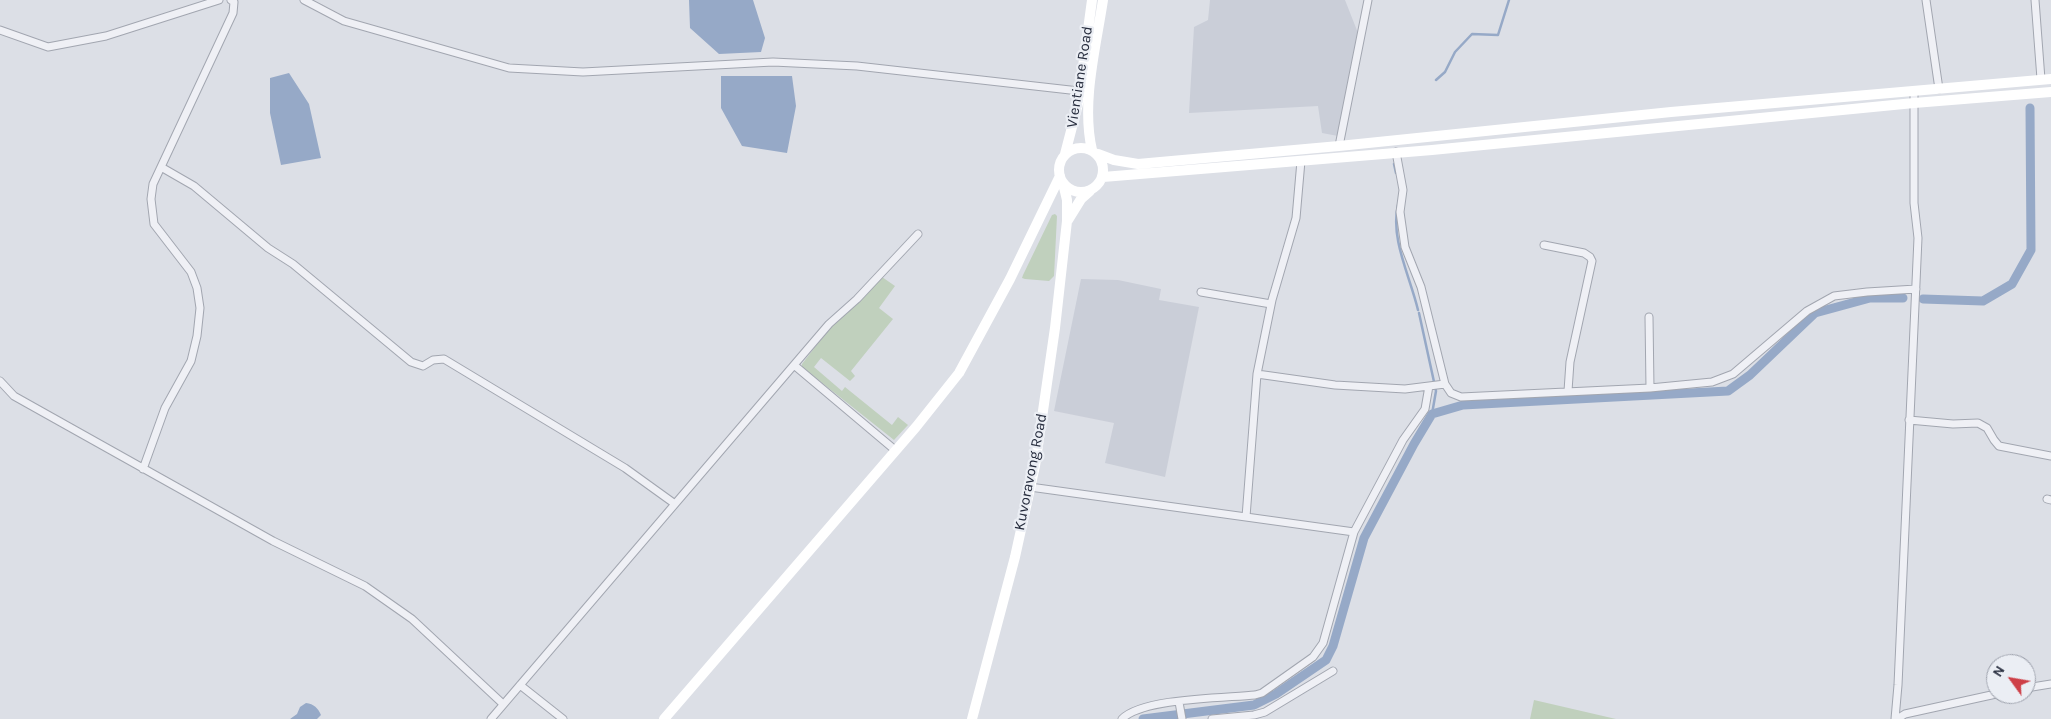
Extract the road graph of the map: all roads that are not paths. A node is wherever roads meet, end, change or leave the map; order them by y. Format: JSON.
{"nodes":[{"id":1,"x":219,"y":0,"type":"edge"},
{"id":2,"x":231,"y":0,"type":"edge"},
{"id":3,"x":304,"y":0,"type":"edge"},
{"id":4,"x":1092,"y":0,"type":"edge"},
{"id":5,"x":1103,"y":0,"type":"edge"},
{"id":6,"x":1368,"y":0,"type":"edge"},
{"id":7,"x":1926,"y":0,"type":"edge"},
{"id":8,"x":2035,"y":0,"type":"edge"},
{"id":9,"x":0,"y":30,"type":"edge"},
{"id":10,"x":2046,"y":79,"type":"edge"},
{"id":11,"x":1939,"y":89,"type":"junction"},
{"id":12,"x":1079,"y":91,"type":"junction"},
{"id":13,"x":1914,"y":91,"type":"junction"},
{"id":14,"x":2051,"y":92,"type":"edge"},
{"id":15,"x":1914,"y":103,"type":"junction"},
{"id":16,"x":1339,"y":146,"type":"junction"},
{"id":17,"x":1095,"y":152,"type":"junction"},
{"id":18,"x":1396,"y":152,"type":"junction"},
{"id":19,"x":1065,"y":154,"type":"junction"},
{"id":20,"x":1301,"y":161,"type":"junction"},
{"id":21,"x":161,"y":167,"type":"junction"},
{"id":22,"x":1102,"y":177,"type":"junction"},
{"id":23,"x":1061,"y":179,"type":"junction"},
{"id":24,"x":1090,"y":190,"type":"junction"},
{"id":25,"x":1067,"y":221,"type":"junction"},
{"id":26,"x":918,"y":234,"type":"dead end"},
{"id":27,"x":1544,"y":245,"type":"dead end"},
{"id":28,"x":1916,"y":288,"type":"junction"},
{"id":29,"x":1201,"y":292,"type":"dead end"},
{"id":30,"x":1271,"y":304,"type":"junction"},
{"id":31,"x":1649,"y":317,"type":"dead end"},
{"id":32,"x":794,"y":365,"type":"junction"},
{"id":33,"x":1257,"y":374,"type":"junction"},
{"id":34,"x":0,"y":381,"type":"edge"},
{"id":35,"x":1445,"y":384,"type":"junction"},
{"id":36,"x":1429,"y":386,"type":"junction"},
{"id":37,"x":1650,"y":388,"type":"junction"},
{"id":38,"x":1568,"y":392,"type":"junction"},
{"id":39,"x":1909,"y":420,"type":"junction"},
{"id":40,"x":895,"y":450,"type":"junction"},
{"id":41,"x":2051,"y":456,"type":"edge"},
{"id":42,"x":143,"y":469,"type":"junction"},
{"id":43,"x":1030,"y":487,"type":"junction"},
{"id":44,"x":675,"y":504,"type":"junction"},
{"id":45,"x":1246,"y":517,"type":"junction"},
{"id":46,"x":1354,"y":532,"type":"junction"},
{"id":47,"x":1333,"y":671,"type":"dead end"},
{"id":48,"x":2051,"y":684,"type":"edge"},
{"id":49,"x":520,"y":685,"type":"junction"},
{"id":50,"x":2036,"y":686,"type":"edge"},
{"id":51,"x":1986,"y":696,"type":"edge"},
{"id":52,"x":1179,"y":702,"type":"junction"},
{"id":53,"x":504,"y":704,"type":"junction"},
{"id":54,"x":1262,"y":716,"type":"edge"},
{"id":55,"x":491,"y":719,"type":"edge"},
{"id":56,"x":563,"y":719,"type":"edge"},
{"id":57,"x":664,"y":719,"type":"edge"},
{"id":58,"x":972,"y":719,"type":"edge"},
{"id":59,"x":1122,"y":719,"type":"edge"},
{"id":60,"x":1182,"y":719,"type":"edge"},
{"id":61,"x":1212,"y":719,"type":"edge"},
{"id":62,"x":1896,"y":719,"type":"edge"}],
"edges":[{"from":1,"to":9,"type":"street"},
{"from":2,"to":21,"type":"street"},
{"from":3,"to":12,"type":"street"},
{"from":4,"to":12,"type":"main road","name":"Vientiane Road"},
{"from":5,"to":17,"type":"main road"},
{"from":6,"to":16,"type":"street"},
{"from":7,"to":11,"type":"street"},
{"from":8,"to":10,"type":"street"},
{"from":10,"to":11,"type":"main road"},
{"from":11,"to":13,"type":"main road"},
{"from":12,"to":19,"type":"main road","name":"Vientiane Road"},
{"from":13,"to":15,"type":"street"},
{"from":13,"to":16,"type":"main road"},
{"from":14,"to":15,"type":"main road"},
{"from":15,"to":18,"type":"main road"},
{"from":15,"to":28,"type":"street"},
{"from":16,"to":17,"type":"main road"},
{"from":17,"to":19,"type":"main road"},
{"from":17,"to":22,"type":"main road"},
{"from":18,"to":20,"type":"main road"},
{"from":18,"to":35,"type":"street"},
{"from":19,"to":23,"type":"main road"},
{"from":20,"to":22,"type":"main road"},
{"from":20,"to":30,"type":"street"},
{"from":21,"to":42,"type":"street"},
{"from":21,"to":44,"type":"street"},
{"from":22,"to":24,"type":"main road"},
{"from":23,"to":24,"type":"main road"},
{"from":23,"to":25,"type":"main road","name":"Kuvoravong Road"},
{"from":23,"to":40,"type":"main road"},
{"from":24,"to":25,"type":"main road"},
{"from":25,"to":43,"type":"main road","name":"Kuvoravong Road"},
{"from":26,"to":32,"type":"street"},
{"from":27,"to":38,"type":"street"},
{"from":28,"to":37,"type":"street"},
{"from":28,"to":39,"type":"street"},
{"from":29,"to":30,"type":"street"},
{"from":30,"to":33,"type":"street"},
{"from":31,"to":37,"type":"street"},
{"from":32,"to":40,"type":"street"},
{"from":32,"to":44,"type":"street"},
{"from":33,"to":36,"type":"street"},
{"from":33,"to":45,"type":"street"},
{"from":34,"to":42,"type":"street"},
{"from":35,"to":36,"type":"street"},
{"from":35,"to":38,"type":"street"},
{"from":36,"to":46,"type":"street"},
{"from":37,"to":38,"type":"street"},
{"from":39,"to":41,"type":"street"},
{"from":39,"to":62,"type":"street"},
{"from":40,"to":57,"type":"main road"},
{"from":42,"to":53,"type":"street"},
{"from":43,"to":45,"type":"street"},
{"from":43,"to":58,"type":"main road","name":"Kuvoravong Road"},
{"from":44,"to":49,"type":"street"},
{"from":45,"to":46,"type":"street"},
{"from":46,"to":52,"type":"street"},
{"from":47,"to":54,"type":"street"},
{"from":48,"to":50,"type":"street"},
{"from":49,"to":53,"type":"street"},
{"from":49,"to":56,"type":"street"},
{"from":51,"to":62,"type":"street"},
{"from":52,"to":59,"type":"street"},
{"from":52,"to":60,"type":"street"},
{"from":53,"to":55,"type":"street"},
{"from":54,"to":61,"type":"street"}]}
